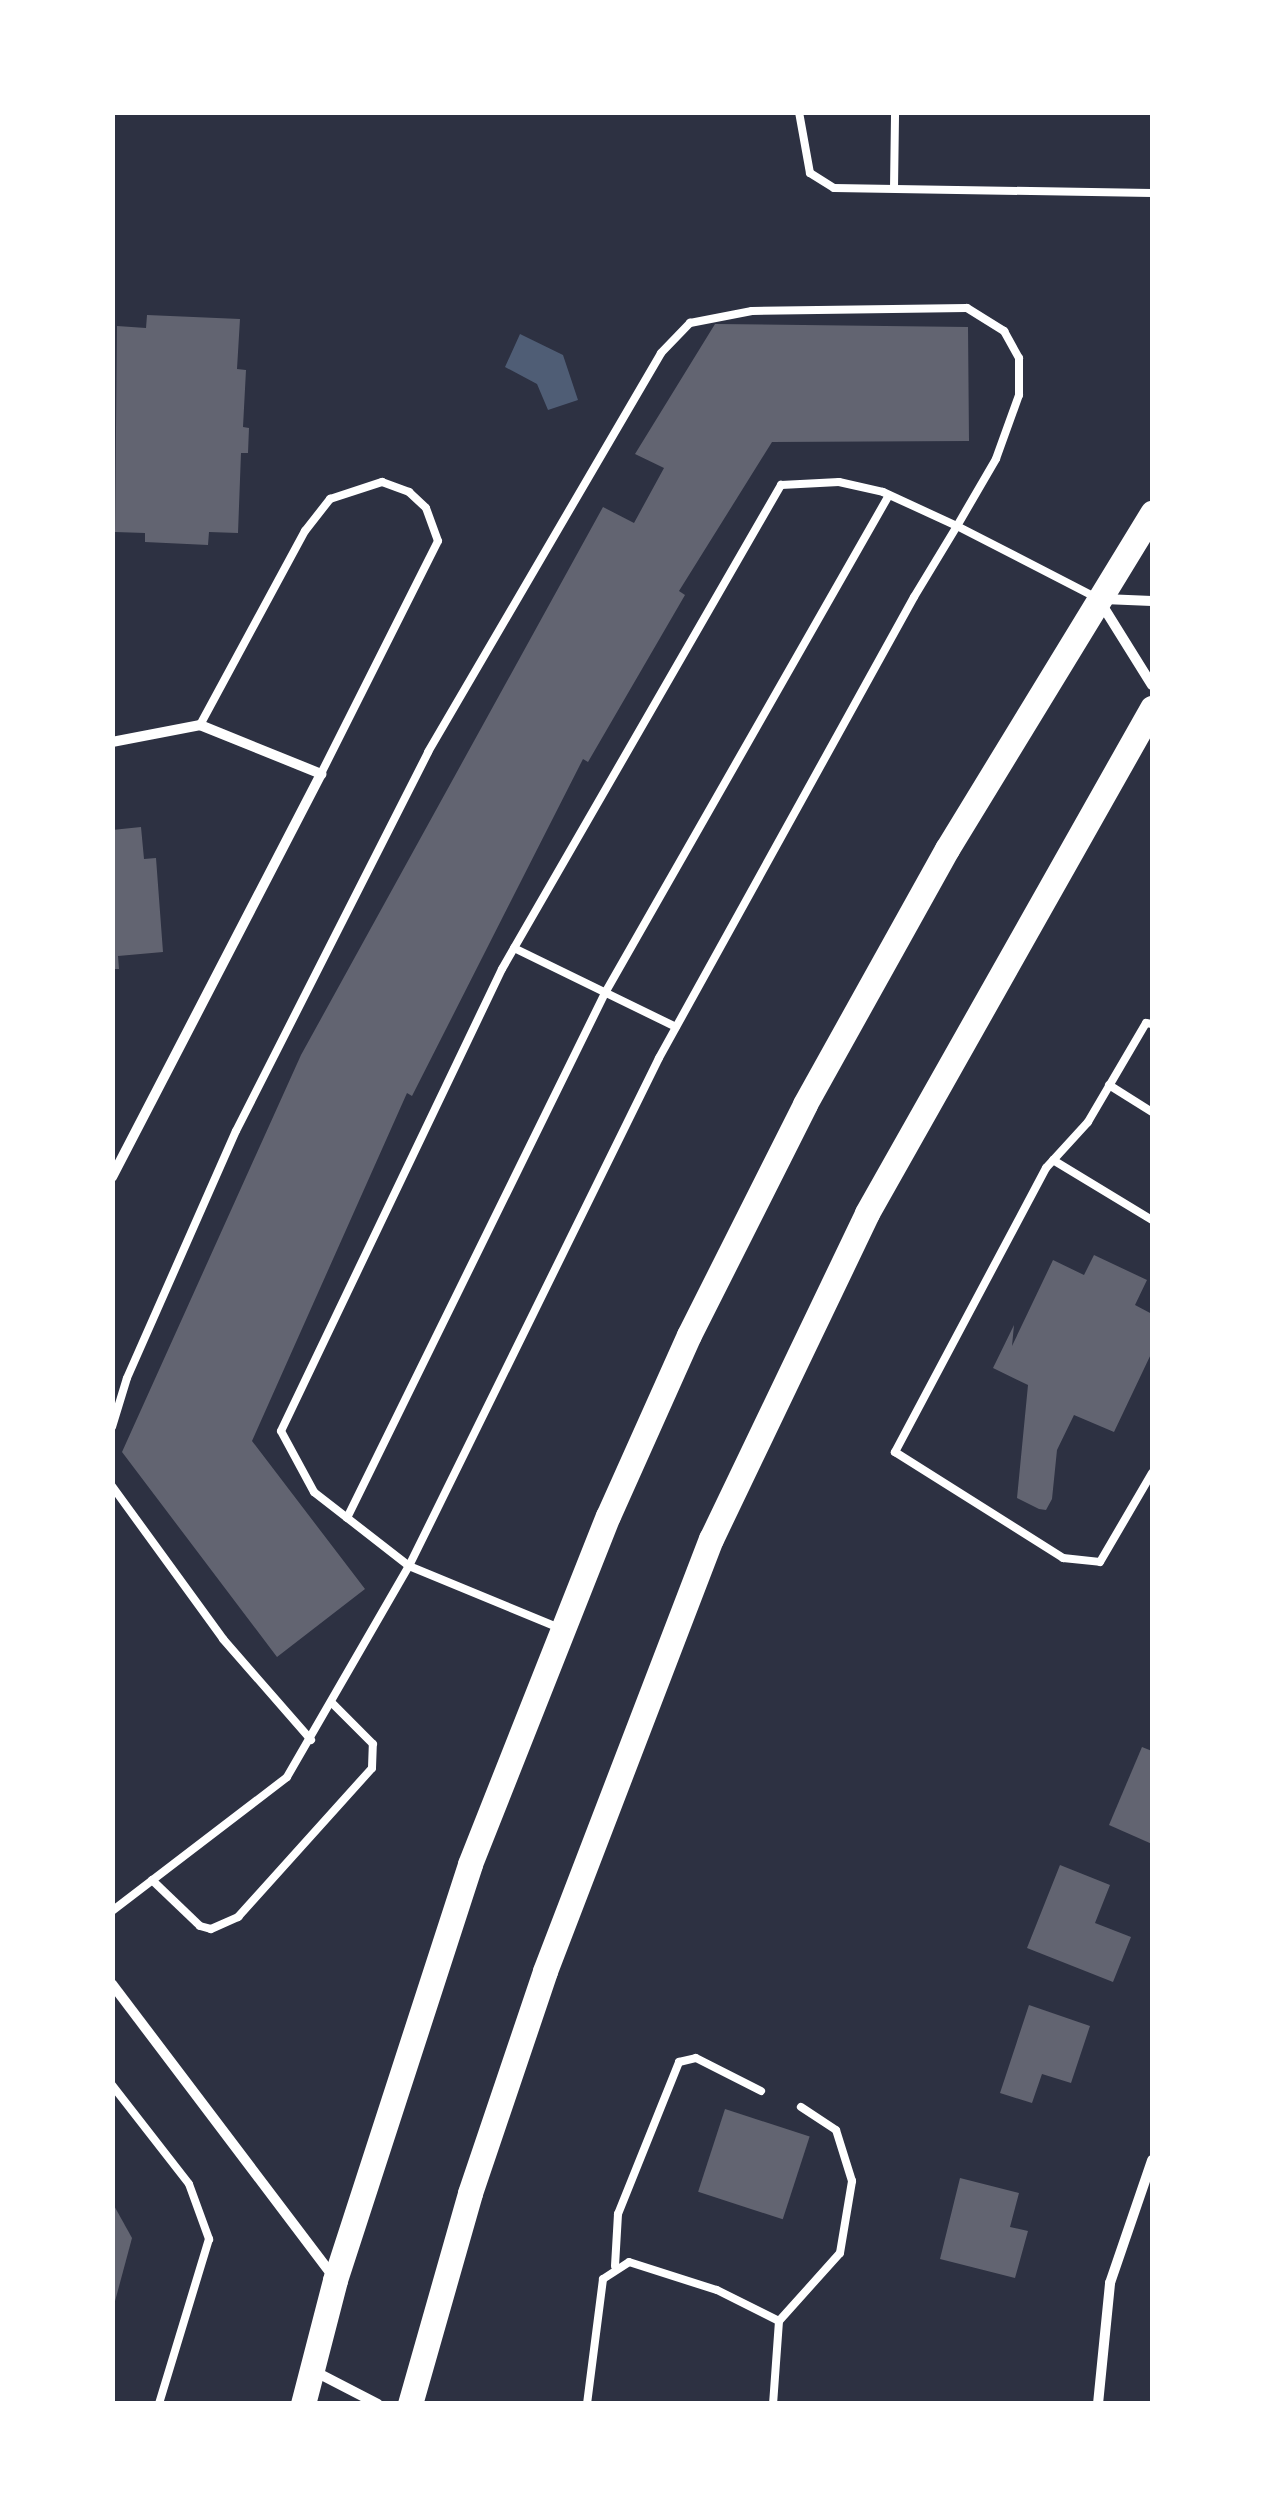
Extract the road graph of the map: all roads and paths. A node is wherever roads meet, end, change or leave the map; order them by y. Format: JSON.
{"nodes":[{"id":1,"x":799,"y":112,"type":"edge"},
{"id":2,"x":895,"y":112,"type":"edge"},
{"id":3,"x":894,"y":188,"type":"junction"},
{"id":4,"x":1152,"y":193,"type":"edge"},
{"id":5,"x":889,"y":495,"type":"junction"},
{"id":6,"x":1152,"y":513,"type":"edge"},
{"id":7,"x":957,"y":526,"type":"junction"},
{"id":8,"x":1099,"y":599,"type":"junction"},
{"id":9,"x":1152,"y":601,"type":"edge"},
{"id":10,"x":1152,"y":685,"type":"edge"},
{"id":11,"x":1152,"y":708,"type":"edge"},
{"id":12,"x":200,"y":724,"type":"junction"},
{"id":13,"x":112,"y":742,"type":"edge"},
{"id":14,"x":321,"y":774,"type":"junction"},
{"id":15,"x":514,"y":948,"type":"junction"},
{"id":16,"x":605,"y":993,"type":"junction"},
{"id":17,"x":1152,"y":1024,"type":"edge"},
{"id":18,"x":676,"y":1027,"type":"junction"},
{"id":19,"x":1110,"y":1085,"type":"junction"},
{"id":20,"x":1152,"y":1112,"type":"edge"},
{"id":21,"x":1054,"y":1160,"type":"junction"},
{"id":22,"x":112,"y":1177,"type":"edge"},
{"id":23,"x":1152,"y":1220,"type":"edge"},
{"id":24,"x":112,"y":1427,"type":"edge"},
{"id":25,"x":1152,"y":1473,"type":"edge"},
{"id":26,"x":112,"y":1486,"type":"edge"},
{"id":27,"x":347,"y":1518,"type":"junction"},
{"id":28,"x":409,"y":1566,"type":"junction"},
{"id":29,"x":561,"y":1629,"type":"junction"},
{"id":30,"x":333,"y":1704,"type":"junction"},
{"id":31,"x":311,"y":1740,"type":"junction"},
{"id":32,"x":152,"y":1880,"type":"junction"},
{"id":33,"x":112,"y":1911,"type":"edge"},
{"id":34,"x":112,"y":1984,"type":"edge"},
{"id":35,"x":112,"y":2085,"type":"edge"},
{"id":36,"x":761,"y":2091,"type":"dead end"},
{"id":37,"x":801,"y":2107,"type":"dead end"},
{"id":38,"x":1152,"y":2160,"type":"edge"},
{"id":39,"x":614,"y":2266,"type":"junction"},
{"id":40,"x":335,"y":2280,"type":"junction"},
{"id":41,"x":779,"y":2321,"type":"junction"},
{"id":42,"x":311,"y":2369,"type":"junction"},
{"id":43,"x":159,"y":2404,"type":"edge"},
{"id":44,"x":303,"y":2404,"type":"edge"},
{"id":45,"x":378,"y":2404,"type":"edge"},
{"id":46,"x":410,"y":2404,"type":"edge"},
{"id":47,"x":587,"y":2404,"type":"edge"},
{"id":48,"x":774,"y":2404,"type":"edge"},
{"id":49,"x":1098,"y":2404,"type":"edge"}],
"edges":[{"from":1,"to":3,"type":"lane"},
{"from":2,"to":3,"type":"lane"},
{"from":3,"to":4,"type":"lane"},
{"from":5,"to":7,"type":"lane"},
{"from":5,"to":15,"type":"lane"},
{"from":5,"to":16,"type":"lane"},
{"from":6,"to":8,"type":"main road"},
{"from":7,"to":8,"type":"lane"},
{"from":7,"to":18,"type":"lane"},
{"from":7,"to":24,"type":"lane"},
{"from":8,"to":9,"type":"street"},
{"from":8,"to":10,"type":"street"},
{"from":8,"to":29,"type":"main road"},
{"from":11,"to":46,"type":"main road"},
{"from":12,"to":13,"type":"street"},
{"from":12,"to":14,"type":"street"},
{"from":12,"to":14,"type":"lane"},
{"from":14,"to":22,"type":"street"},
{"from":15,"to":16,"type":"lane"},
{"from":15,"to":27,"type":"lane"},
{"from":16,"to":18,"type":"lane"},
{"from":16,"to":27,"type":"lane"},
{"from":17,"to":19,"type":"lane"},
{"from":18,"to":28,"type":"lane"},
{"from":19,"to":20,"type":"lane"},
{"from":19,"to":21,"type":"lane"},
{"from":21,"to":23,"type":"lane"},
{"from":21,"to":25,"type":"lane"},
{"from":26,"to":31,"type":"lane"},
{"from":27,"to":28,"type":"lane"},
{"from":28,"to":29,"type":"lane"},
{"from":28,"to":30,"type":"lane"},
{"from":29,"to":40,"type":"main road"},
{"from":30,"to":31,"type":"lane"},
{"from":30,"to":32,"type":"lane"},
{"from":31,"to":32,"type":"lane"},
{"from":32,"to":33,"type":"lane"},
{"from":34,"to":40,"type":"street"},
{"from":35,"to":43,"type":"lane"},
{"from":36,"to":39,"type":"lane"},
{"from":37,"to":41,"type":"lane"},
{"from":38,"to":49,"type":"street"},
{"from":39,"to":41,"type":"lane"},
{"from":39,"to":47,"type":"lane"},
{"from":40,"to":42,"type":"main road"},
{"from":41,"to":48,"type":"lane"},
{"from":42,"to":44,"type":"main road"},
{"from":42,"to":45,"type":"street"}]}
